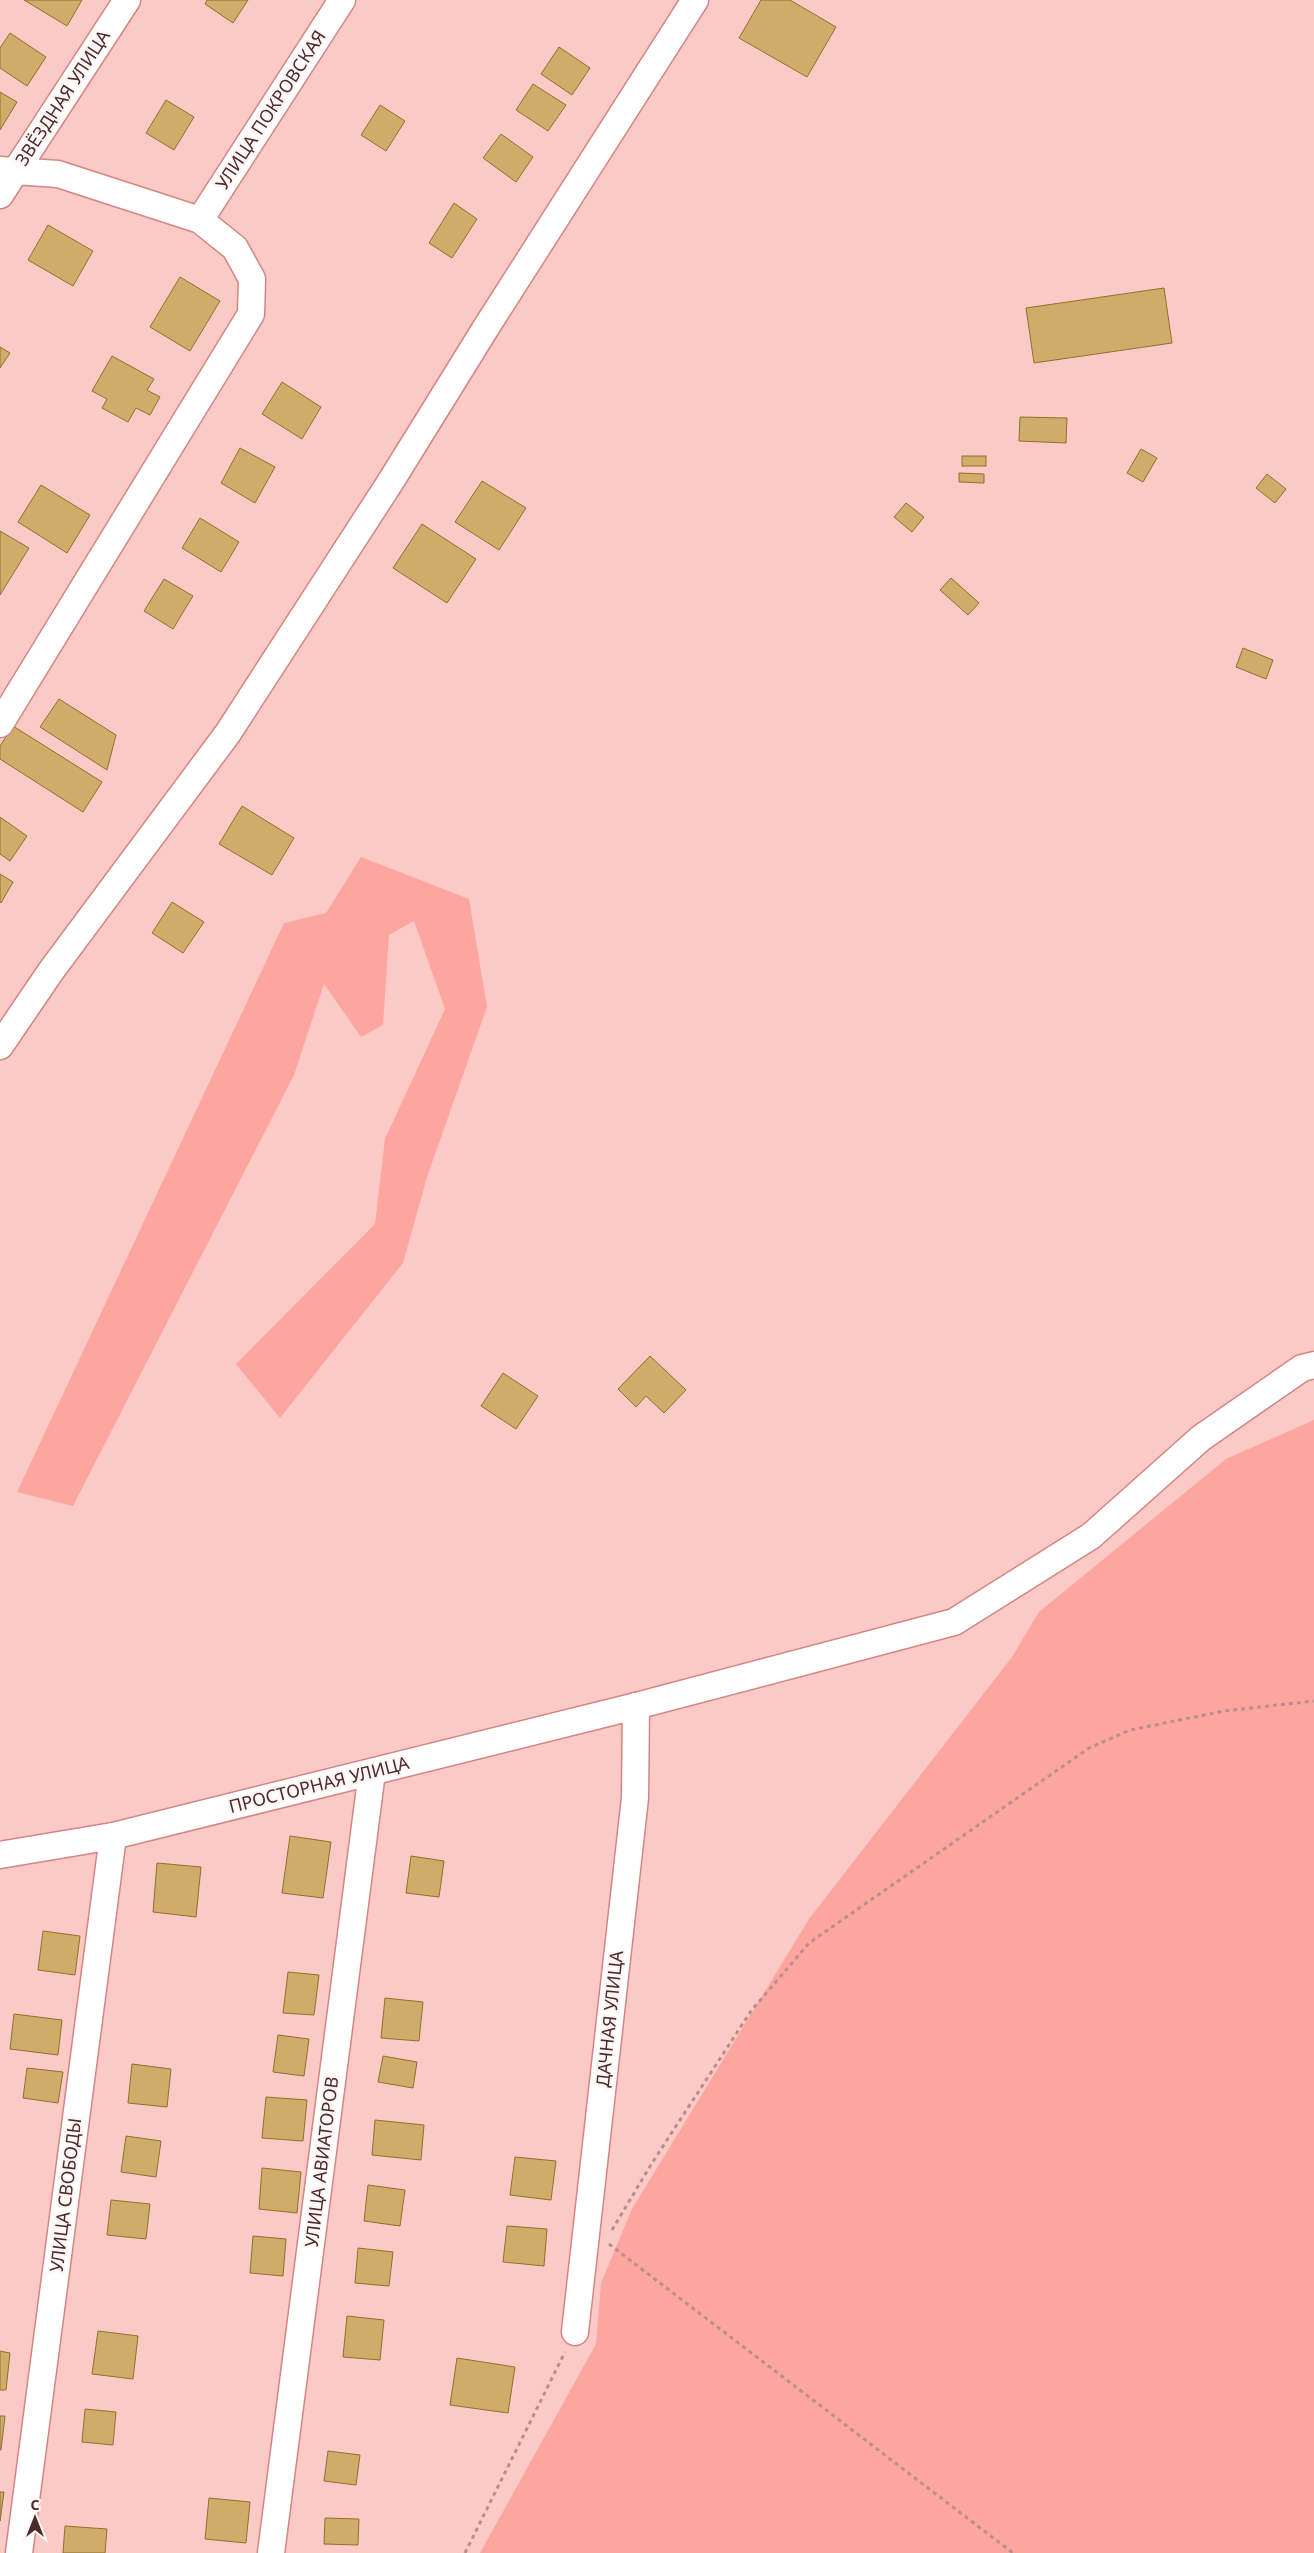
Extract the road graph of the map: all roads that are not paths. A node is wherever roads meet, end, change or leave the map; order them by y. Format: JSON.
{"nodes":[{"id":1,"x":127,"y":0,"type":"edge"},
{"id":2,"x":342,"y":0,"type":"edge"},
{"id":3,"x":695,"y":0,"type":"edge"},
{"id":4,"x":7,"y":171,"type":"edge"},
{"id":5,"x":0,"y":195,"type":"edge"},
{"id":6,"x":200,"y":220,"type":"junction"},
{"id":7,"x":0,"y":724,"type":"edge"},
{"id":8,"x":1,"y":1042,"type":"edge"},
{"id":9,"x":1314,"y":1365,"type":"edge"},
{"id":10,"x":636,"y":1706,"type":"junction"},
{"id":11,"x":372,"y":1772,"type":"junction"},
{"id":12,"x":113,"y":1836,"type":"junction"},
{"id":13,"x":0,"y":1855,"type":"edge"},
{"id":14,"x":575,"y":2332,"type":"road end"},
{"id":15,"x":19,"y":2553,"type":"edge"},
{"id":16,"x":271,"y":2553,"type":"edge"}],
"edges":[{"from":1,"to":4,"type":"street","name":"ЗВЁЗДНАЯ УЛИЦА"},
{"from":2,"to":6,"type":"street","name":"УЛИЦА ПОКРОВСКАЯ"},
{"from":3,"to":8,"type":"street"},
{"from":4,"to":5,"type":"street","name":"ЗВЁЗДНАЯ УЛИЦА"},
{"from":4,"to":6,"type":"street"},
{"from":6,"to":7,"type":"street"},
{"from":9,"to":10,"type":"street","name":"ПРОСТОРНАЯ УЛИЦА"},
{"from":10,"to":11,"type":"street","name":"ПРОСТОРНАЯ УЛИЦА"},
{"from":10,"to":14,"type":"street","name":"ДАЧНАЯ УЛИЦА"},
{"from":11,"to":12,"type":"street","name":"ПРОСТОРНАЯ УЛИЦА"},
{"from":11,"to":16,"type":"street","name":"УЛИЦА АВИАТОРОВ"},
{"from":12,"to":13,"type":"street","name":"ПРОСТОРНАЯ УЛИЦА"},
{"from":12,"to":15,"type":"street","name":"УЛИЦА СВОБОДЫ"}]}
